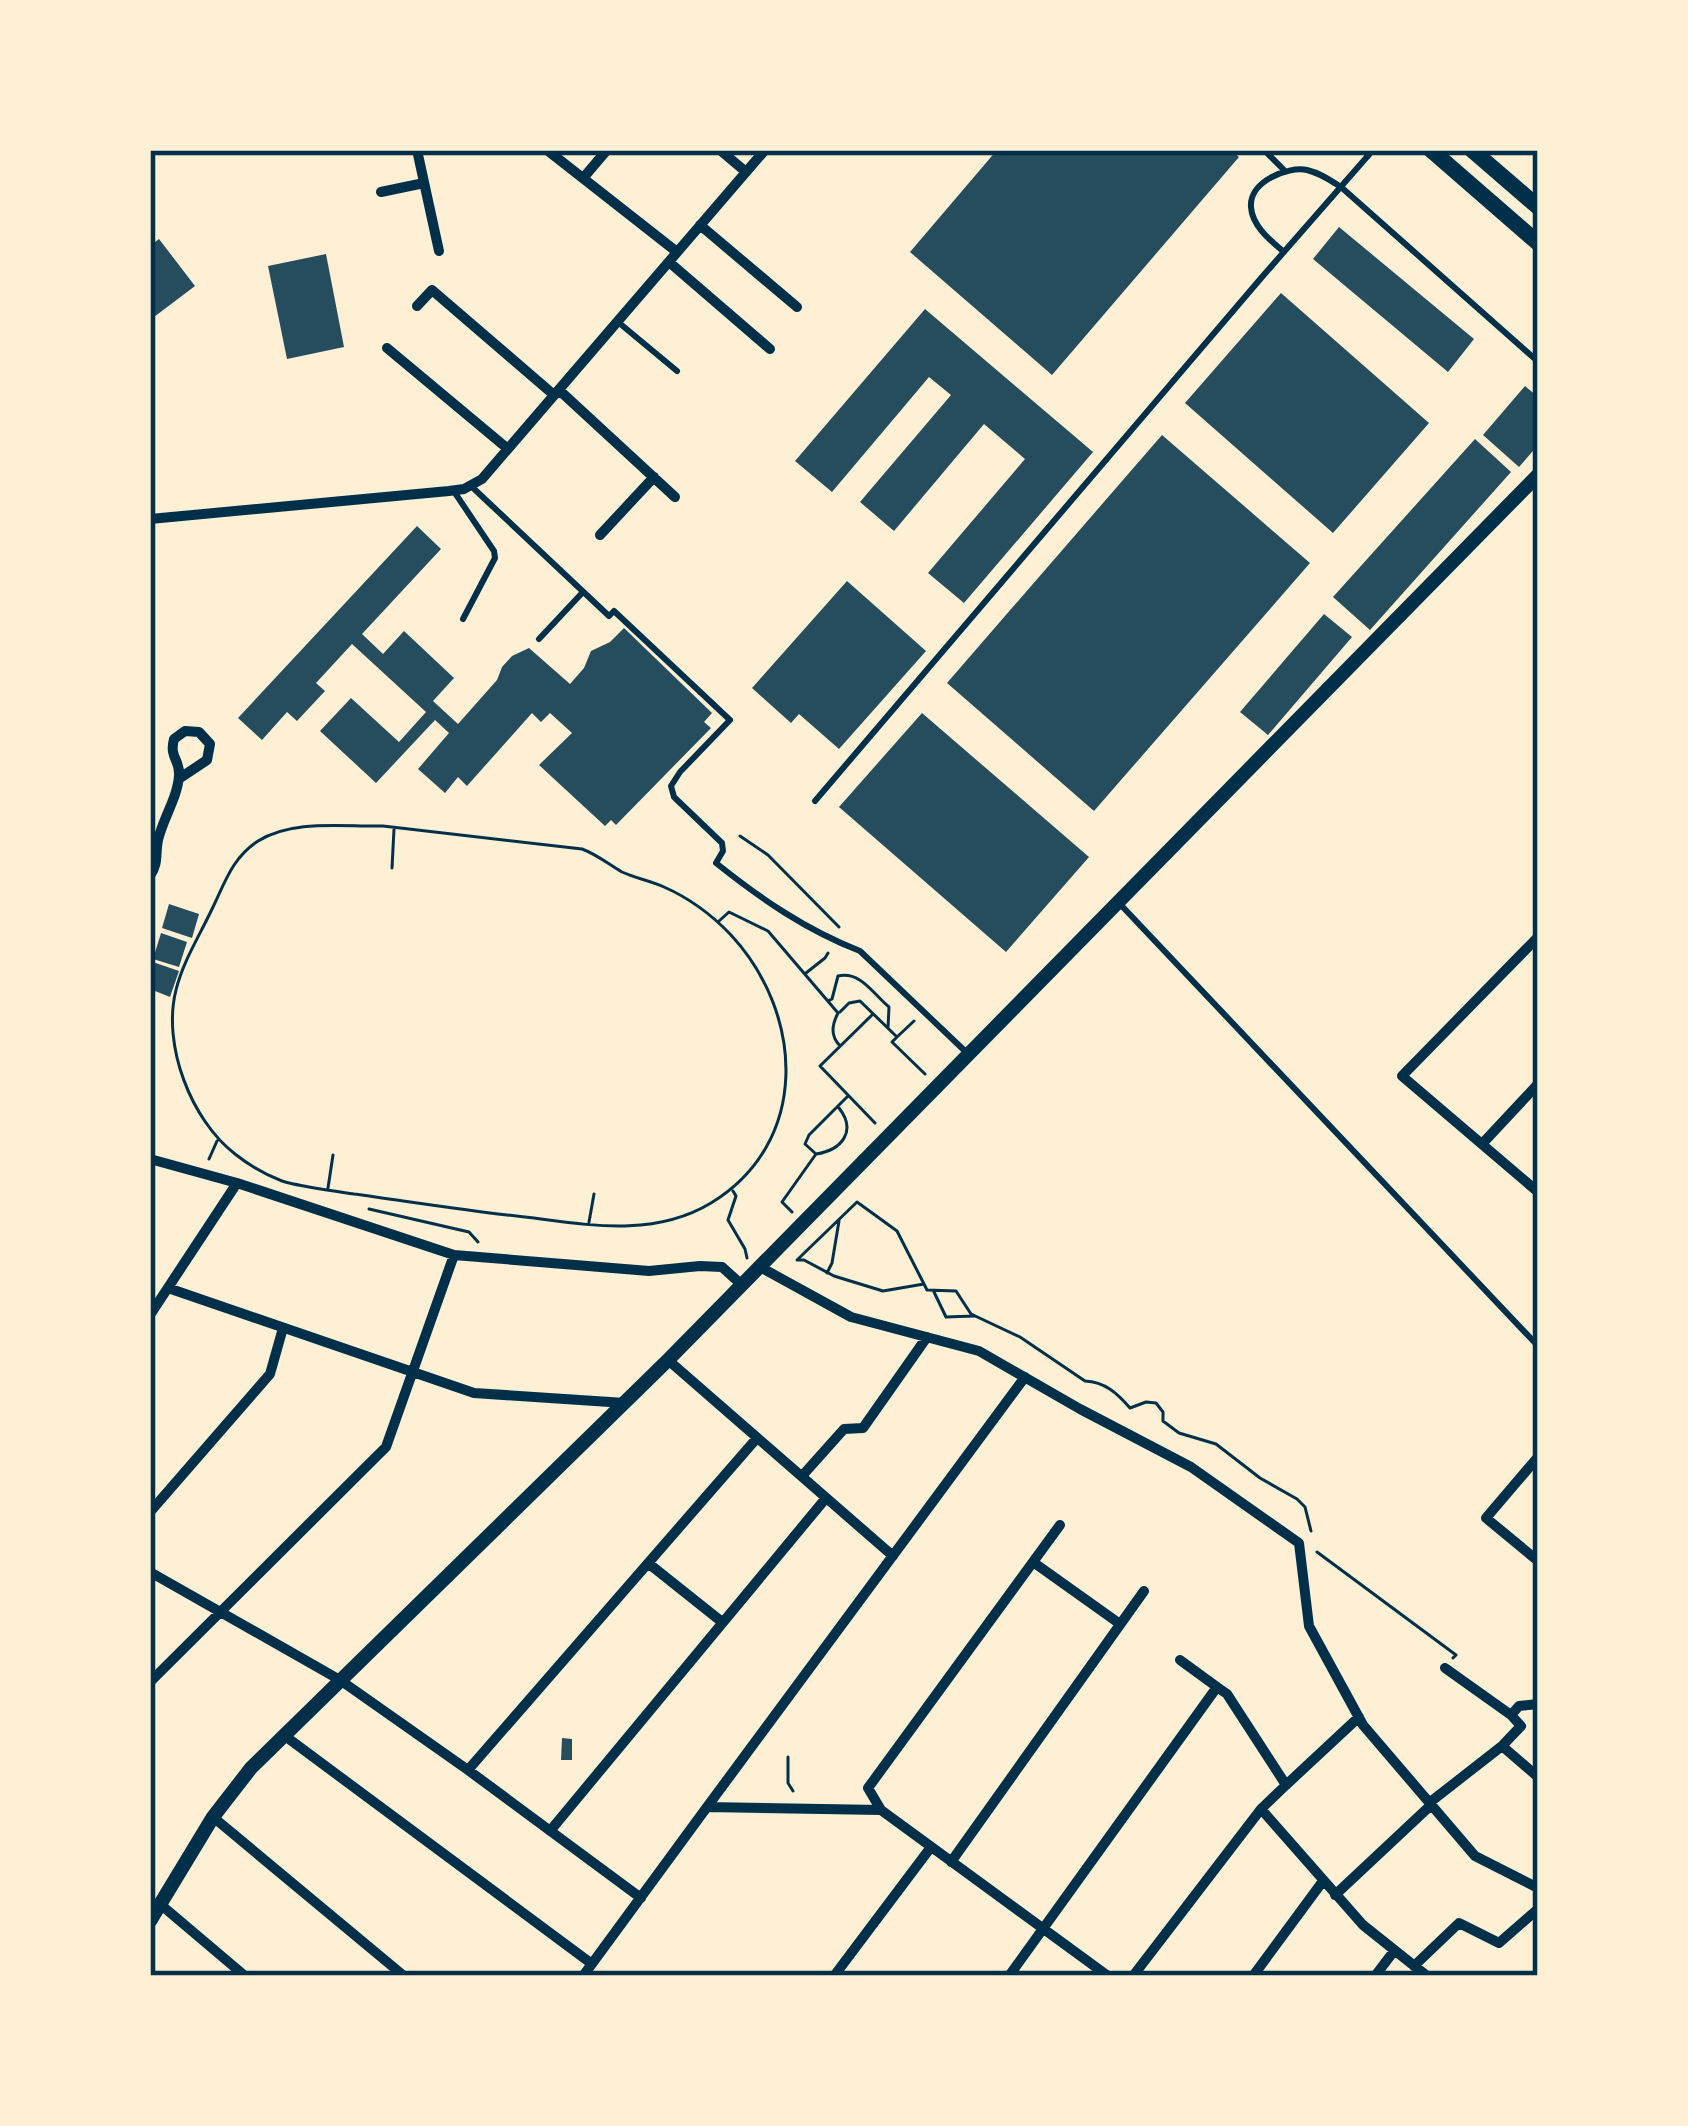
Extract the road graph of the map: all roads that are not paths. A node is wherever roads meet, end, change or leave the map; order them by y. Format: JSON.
{"nodes":[{"id":1,"x":417,"y":150,"type":"edge"},
{"id":2,"x":547,"y":150,"type":"edge"},
{"id":3,"x":607,"y":150,"type":"edge"},
{"id":4,"x":720,"y":150,"type":"edge"},
{"id":5,"x":764,"y":150,"type":"edge"},
{"id":6,"x":1264,"y":150,"type":"edge"},
{"id":7,"x":1373,"y":150,"type":"edge"},
{"id":8,"x":1431,"y":150,"type":"edge"},
{"id":9,"x":1472,"y":150,"type":"edge"},
{"id":10,"x":1285,"y":171,"type":"junction"},
{"id":11,"x":746,"y":172,"type":"junction"},
{"id":12,"x":584,"y":177,"type":"junction"},
{"id":13,"x":424,"y":183,"type":"junction"},
{"id":14,"x":1341,"y":187,"type":"junction"},
{"id":15,"x":380,"y":192,"type":"dead end"},
{"id":16,"x":1538,"y":208,"type":"edge"},
{"id":17,"x":700,"y":225,"type":"junction"},
{"id":18,"x":1538,"y":243,"type":"edge"},
{"id":19,"x":440,"y":251,"type":"dead end"},
{"id":20,"x":1284,"y":252,"type":"junction"},
{"id":21,"x":673,"y":257,"type":"junction"},
{"id":22,"x":417,"y":305,"type":"dead end"},
{"id":23,"x":797,"y":307,"type":"dead end"},
{"id":24,"x":617,"y":322,"type":"junction"},
{"id":25,"x":387,"y":348,"type":"dead end"},
{"id":26,"x":770,"y":349,"type":"dead end"},
{"id":27,"x":1534,"y":358,"type":"dead end"},
{"id":28,"x":677,"y":371,"type":"dead end"},
{"id":29,"x":557,"y":392,"type":"junction"},
{"id":30,"x":508,"y":449,"type":"junction"},
{"id":31,"x":1538,"y":475,"type":"edge"},
{"id":32,"x":654,"y":477,"type":"junction"},
{"id":33,"x":471,"y":486,"type":"junction"},
{"id":34,"x":453,"y":490,"type":"junction"},
{"id":35,"x":675,"y":497,"type":"dead end"},
{"id":36,"x":150,"y":519,"type":"edge"},
{"id":37,"x":600,"y":535,"type":"dead end"},
{"id":38,"x":583,"y":592,"type":"junction"},
{"id":39,"x":463,"y":619,"type":"dead end"},
{"id":40,"x":539,"y":639,"type":"dead end"},
{"id":41,"x":180,"y":778,"type":"junction"},
{"id":42,"x":815,"y":801,"type":"dead end"},
{"id":43,"x":150,"y":876,"type":"edge"},
{"id":44,"x":1119,"y":903,"type":"junction"},
{"id":45,"x":1538,"y":937,"type":"edge"},
{"id":46,"x":968,"y":1055,"type":"junction"},
{"id":47,"x":1538,"y":1084,"type":"edge"},
{"id":48,"x":1482,"y":1144,"type":"junction"},
{"id":49,"x":155,"y":1163,"type":"edge"},
{"id":50,"x":240,"y":1184,"type":"junction"},
{"id":51,"x":1538,"y":1192,"type":"edge"},
{"id":52,"x":454,"y":1255,"type":"junction"},
{"id":53,"x":751,"y":1264,"type":"junction"},
{"id":54,"x":742,"y":1285,"type":"junction"},
{"id":55,"x":168,"y":1288,"type":"junction"},
{"id":56,"x":150,"y":1316,"type":"edge"},
{"id":57,"x":284,"y":1328,"type":"junction"},
{"id":58,"x":928,"y":1337,"type":"junction"},
{"id":59,"x":1538,"y":1346,"type":"edge"},
{"id":60,"x":668,"y":1360,"type":"junction"},
{"id":61,"x":415,"y":1372,"type":"junction"},
{"id":62,"x":1025,"y":1376,"type":"junction"},
{"id":63,"x":625,"y":1403,"type":"junction"},
{"id":64,"x":757,"y":1438,"type":"junction"},
{"id":65,"x":1538,"y":1457,"type":"edge"},
{"id":66,"x":802,"y":1477,"type":"junction"},
{"id":67,"x":826,"y":1498,"type":"junction"},
{"id":68,"x":150,"y":1512,"type":"edge"},
{"id":69,"x":1060,"y":1525,"type":"dead end"},
{"id":70,"x":893,"y":1556,"type":"junction"},
{"id":71,"x":1538,"y":1561,"type":"edge"},
{"id":72,"x":1033,"y":1562,"type":"junction"},
{"id":73,"x":648,"y":1563,"type":"junction"},
{"id":74,"x":150,"y":1572,"type":"edge"},
{"id":75,"x":1144,"y":1592,"type":"dead end"},
{"id":76,"x":219,"y":1610,"type":"junction"},
{"id":77,"x":722,"y":1622,"type":"junction"},
{"id":78,"x":1120,"y":1624,"type":"junction"},
{"id":79,"x":1180,"y":1660,"type":"dead end"},
{"id":80,"x":1444,"y":1668,"type":"road end"},
{"id":81,"x":340,"y":1680,"type":"junction"},
{"id":82,"x":150,"y":1682,"type":"edge"},
{"id":83,"x":1217,"y":1688,"type":"junction"},
{"id":84,"x":1538,"y":1704,"type":"edge"},
{"id":85,"x":1511,"y":1715,"type":"junction"},
{"id":86,"x":1359,"y":1717,"type":"junction"},
{"id":87,"x":285,"y":1736,"type":"junction"},
{"id":88,"x":1502,"y":1745,"type":"junction"},
{"id":89,"x":468,"y":1770,"type":"junction"},
{"id":90,"x":1538,"y":1777,"type":"edge"},
{"id":91,"x":1286,"y":1785,"type":"junction"},
{"id":92,"x":1430,"y":1804,"type":"junction"},
{"id":93,"x":707,"y":1808,"type":"junction"},
{"id":94,"x":1261,"y":1809,"type":"junction"},
{"id":95,"x":881,"y":1810,"type":"junction"},
{"id":96,"x":213,"y":1817,"type":"junction"},
{"id":97,"x":550,"y":1831,"type":"junction"},
{"id":98,"x":931,"y":1847,"type":"junction"},
{"id":99,"x":951,"y":1862,"type":"junction"},
{"id":100,"x":1323,"y":1881,"type":"junction"},
{"id":101,"x":1538,"y":1888,"type":"edge"},
{"id":102,"x":1335,"y":1895,"type":"junction"},
{"id":103,"x":641,"y":1898,"type":"junction"},
{"id":104,"x":160,"y":1904,"type":"junction"},
{"id":105,"x":1538,"y":1909,"type":"edge"},
{"id":106,"x":150,"y":1921,"type":"edge"},
{"id":107,"x":1044,"y":1928,"type":"junction"},
{"id":108,"x":1394,"y":1952,"type":"junction"},
{"id":109,"x":592,"y":1964,"type":"junction"},
{"id":110,"x":1414,"y":1966,"type":"junction"},
{"id":111,"x":245,"y":1976,"type":"edge"},
{"id":112,"x":404,"y":1976,"type":"edge"},
{"id":113,"x":583,"y":1976,"type":"edge"},
{"id":114,"x":834,"y":1976,"type":"edge"},
{"id":115,"x":1009,"y":1976,"type":"edge"},
{"id":116,"x":1108,"y":1976,"type":"edge"},
{"id":117,"x":1133,"y":1976,"type":"edge"},
{"id":118,"x":1253,"y":1976,"type":"edge"},
{"id":119,"x":1375,"y":1976,"type":"edge"},
{"id":120,"x":1427,"y":1976,"type":"edge"}],
"edges":[{"from":1,"to":13,"type":"street"},
{"from":2,"to":12,"type":"street"},
{"from":3,"to":12,"type":"street"},
{"from":4,"to":11,"type":"street"},
{"from":5,"to":11,"type":"street"},
{"from":6,"to":10,"type":"lane"},
{"from":7,"to":14,"type":"lane"},
{"from":8,"to":18,"type":"main road"},
{"from":9,"to":16,"type":"main road"},
{"from":10,"to":14,"type":"lane"},
{"from":10,"to":20,"type":"lane"},
{"from":11,"to":17,"type":"street"},
{"from":12,"to":21,"type":"street"},
{"from":13,"to":15,"type":"street"},
{"from":13,"to":19,"type":"street"},
{"from":14,"to":20,"type":"lane"},
{"from":14,"to":27,"type":"lane"},
{"from":17,"to":21,"type":"street"},
{"from":17,"to":23,"type":"street"},
{"from":20,"to":42,"type":"lane"},
{"from":21,"to":24,"type":"street"},
{"from":21,"to":26,"type":"street"},
{"from":22,"to":29,"type":"street"},
{"from":24,"to":28,"type":"lane"},
{"from":24,"to":29,"type":"street"},
{"from":25,"to":30,"type":"street"},
{"from":29,"to":30,"type":"street"},
{"from":29,"to":32,"type":"street"},
{"from":30,"to":33,"type":"street"},
{"from":31,"to":44,"type":"street"},
{"from":32,"to":35,"type":"street"},
{"from":32,"to":37,"type":"street"},
{"from":33,"to":34,"type":"street"},
{"from":33,"to":38,"type":"lane"},
{"from":34,"to":36,"type":"street"},
{"from":34,"to":39,"type":"lane"},
{"from":38,"to":40,"type":"lane"},
{"from":38,"to":46,"type":"lane"},
{"from":41,"to":41,"type":"street"},
{"from":41,"to":43,"type":"street"},
{"from":44,"to":46,"type":"street"},
{"from":44,"to":59,"type":"lane"},
{"from":45,"to":48,"type":"street"},
{"from":46,"to":53,"type":"street"},
{"from":47,"to":48,"type":"street"},
{"from":48,"to":51,"type":"street"},
{"from":49,"to":50,"type":"street"},
{"from":50,"to":52,"type":"street"},
{"from":50,"to":55,"type":"street"},
{"from":52,"to":54,"type":"street"},
{"from":52,"to":61,"type":"street"},
{"from":53,"to":54,"type":"street"},
{"from":53,"to":58,"type":"street"},
{"from":54,"to":60,"type":"street"},
{"from":55,"to":56,"type":"street"},
{"from":55,"to":57,"type":"street"},
{"from":57,"to":61,"type":"street"},
{"from":57,"to":68,"type":"street"},
{"from":58,"to":62,"type":"street"},
{"from":58,"to":66,"type":"street"},
{"from":60,"to":63,"type":"street"},
{"from":60,"to":64,"type":"street"},
{"from":61,"to":63,"type":"street"},
{"from":61,"to":76,"type":"street"},
{"from":62,"to":70,"type":"street"},
{"from":62,"to":86,"type":"street"},
{"from":63,"to":81,"type":"street"},
{"from":64,"to":66,"type":"street"},
{"from":64,"to":73,"type":"street"},
{"from":65,"to":71,"type":"street"},
{"from":66,"to":67,"type":"street"},
{"from":67,"to":70,"type":"street"},
{"from":67,"to":77,"type":"street"},
{"from":69,"to":72,"type":"street"},
{"from":70,"to":93,"type":"street"},
{"from":72,"to":78,"type":"street"},
{"from":72,"to":95,"type":"street"},
{"from":73,"to":77,"type":"street"},
{"from":73,"to":89,"type":"street"},
{"from":74,"to":76,"type":"street"},
{"from":75,"to":78,"type":"street"},
{"from":76,"to":81,"type":"street"},
{"from":76,"to":82,"type":"street"},
{"from":77,"to":97,"type":"street"},
{"from":78,"to":99,"type":"street"},
{"from":79,"to":83,"type":"street"},
{"from":80,"to":85,"type":"street"},
{"from":81,"to":87,"type":"street"},
{"from":81,"to":89,"type":"street"},
{"from":83,"to":91,"type":"street"},
{"from":83,"to":107,"type":"street"},
{"from":84,"to":85,"type":"street"},
{"from":85,"to":88,"type":"street"},
{"from":86,"to":91,"type":"street"},
{"from":86,"to":92,"type":"street"},
{"from":87,"to":96,"type":"street"},
{"from":87,"to":109,"type":"street"},
{"from":88,"to":90,"type":"street"},
{"from":88,"to":92,"type":"street"},
{"from":89,"to":97,"type":"street"},
{"from":91,"to":94,"type":"street"},
{"from":92,"to":101,"type":"street"},
{"from":92,"to":102,"type":"street"},
{"from":93,"to":95,"type":"street"},
{"from":93,"to":103,"type":"street"},
{"from":94,"to":100,"type":"street"},
{"from":94,"to":117,"type":"street"},
{"from":95,"to":98,"type":"street"},
{"from":96,"to":104,"type":"street"},
{"from":96,"to":112,"type":"street"},
{"from":97,"to":103,"type":"street"},
{"from":98,"to":99,"type":"street"},
{"from":98,"to":114,"type":"street"},
{"from":99,"to":107,"type":"street"},
{"from":100,"to":102,"type":"street"},
{"from":100,"to":118,"type":"street"},
{"from":102,"to":108,"type":"street"},
{"from":103,"to":109,"type":"street"},
{"from":104,"to":106,"type":"street"},
{"from":104,"to":111,"type":"street"},
{"from":105,"to":110,"type":"street"},
{"from":107,"to":115,"type":"street"},
{"from":107,"to":116,"type":"street"},
{"from":108,"to":110,"type":"street"},
{"from":108,"to":119,"type":"street"},
{"from":109,"to":113,"type":"street"},
{"from":110,"to":120,"type":"street"}]}
